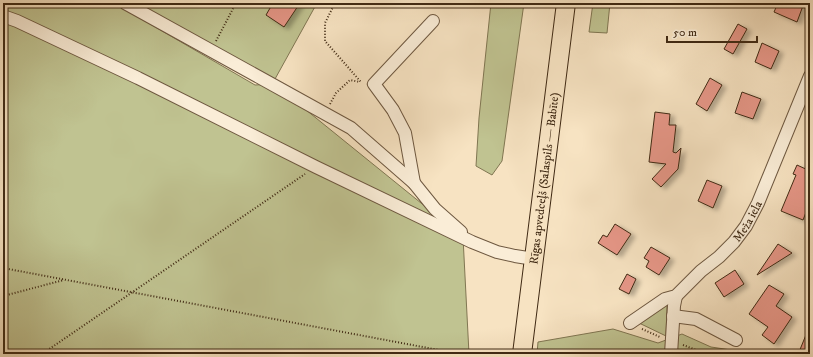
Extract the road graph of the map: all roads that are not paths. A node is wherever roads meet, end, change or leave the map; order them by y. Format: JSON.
{"nodes":[{"id":1,"x":125,"y":3,"type":"edge"},
{"id":2,"x":566,"y":3,"type":"edge"},
{"id":3,"x":3,"y":16,"type":"edge"},
{"id":4,"x":433,"y":21,"type":"dead end"},
{"id":5,"x":810,"y":76,"type":"edge"},
{"id":6,"x":414,"y":183,"type":"junction"},
{"id":7,"x":472,"y":242,"type":"junction"},
{"id":8,"x":534,"y":259,"type":"junction"},
{"id":9,"x":676,"y":296,"type":"junction"},
{"id":10,"x":673,"y":316,"type":"junction"},
{"id":11,"x":630,"y":323,"type":"dead end"},
{"id":12,"x":736,"y":340,"type":"dead end"},
{"id":13,"x":522,"y":354,"type":"edge"},
{"id":14,"x":671,"y":354,"type":"edge"}],
"edges":[{"from":1,"to":6,"type":"street"},
{"from":2,"to":8,"type":"highway","name":"Rīgas apvedceļš (Salaspils — Babīte)"},
{"from":3,"to":7,"type":"street"},
{"from":4,"to":6,"type":"street"},
{"from":5,"to":9,"type":"street","name":"Meža iela"},
{"from":6,"to":7,"type":"street"},
{"from":7,"to":8,"type":"street"},
{"from":8,"to":13,"type":"highway","name":"Rīgas apvedceļš (Salaspils — Babīte)"},
{"from":9,"to":10,"type":"street"},
{"from":9,"to":11,"type":"street","name":"Meža iela"},
{"from":10,"to":12,"type":"street"},
{"from":10,"to":14,"type":"street"}]}
